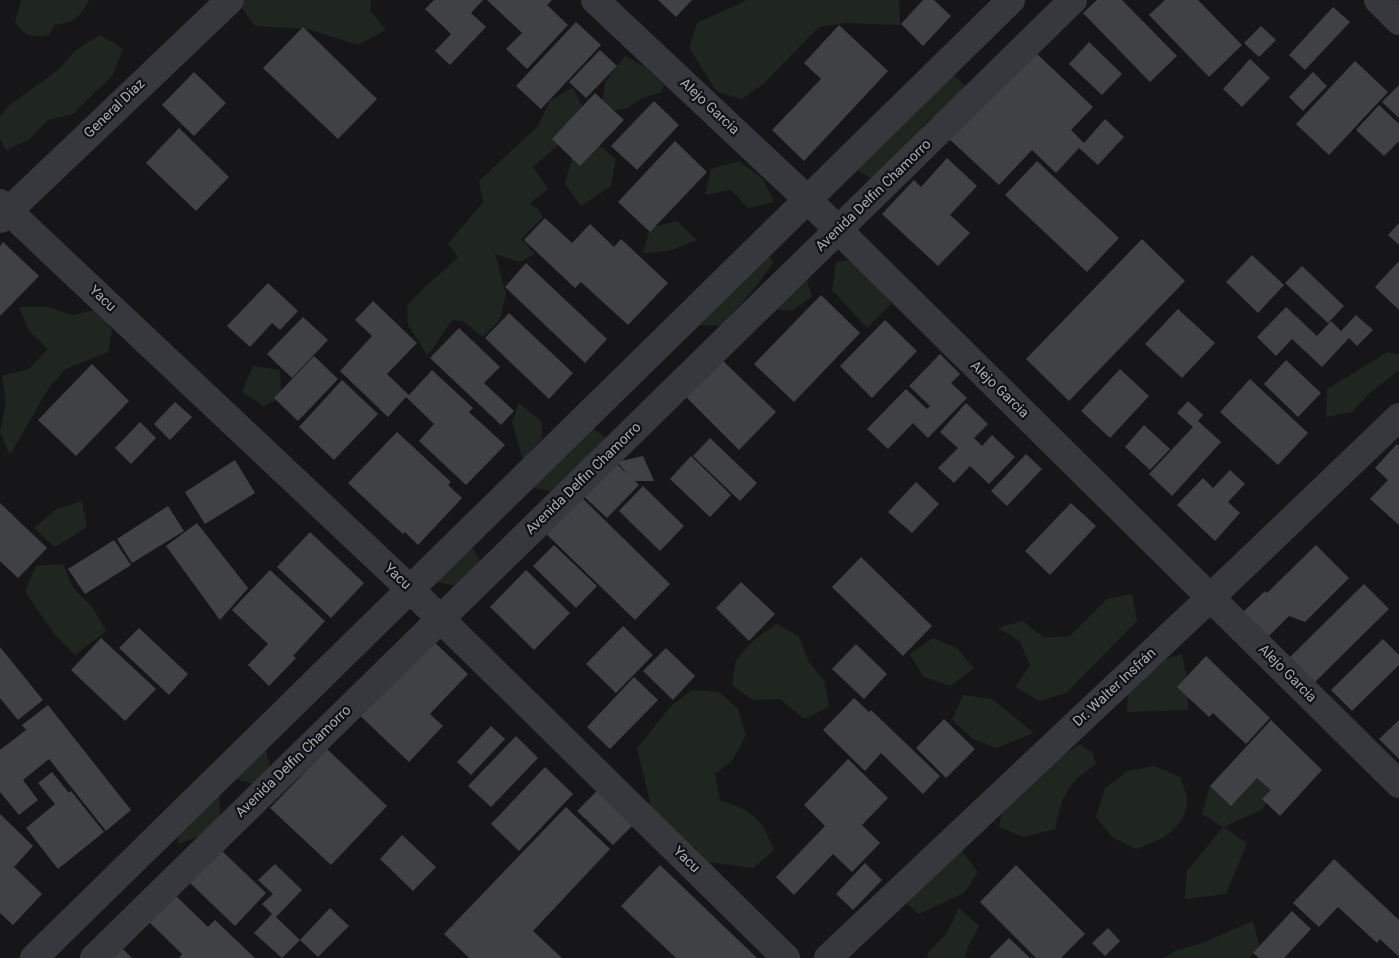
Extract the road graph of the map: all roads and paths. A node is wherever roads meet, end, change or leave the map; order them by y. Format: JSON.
{"nodes":[{"id":1,"x":230,"y":0,"type":"edge"},
{"id":2,"x":595,"y":0,"type":"edge"},
{"id":3,"x":1011,"y":0,"type":"edge"},
{"id":4,"x":1073,"y":0,"type":"edge"},
{"id":5,"x":1378,"y":0,"type":"edge"},
{"id":6,"x":1399,"y":20,"type":"edge"},
{"id":7,"x":808,"y":200,"type":"junction"},
{"id":8,"x":3,"y":211,"type":"edge"},
{"id":9,"x":837,"y":232,"type":"junction"},
{"id":10,"x":1399,"y":417,"type":"edge"},
{"id":11,"x":411,"y":590,"type":"junction"},
{"id":12,"x":1210,"y":598,"type":"junction"},
{"id":13,"x":440,"y":619,"type":"junction"},
{"id":14,"x":1399,"y":784,"type":"edge"},
{"id":15,"x":34,"y":958,"type":"edge"},
{"id":16,"x":94,"y":958,"type":"edge"},
{"id":17,"x":786,"y":958,"type":"edge"},
{"id":18,"x":828,"y":958,"type":"edge"}],
"edges":[{"from":1,"to":8,"type":"street","name":"General Diaz"},
{"from":2,"to":7,"type":"street","name":"Alejo Garcia"},
{"from":3,"to":7,"type":"street"},
{"from":4,"to":9,"type":"street","name":"Avenida Delfin Chamorro"},
{"from":5,"to":6,"type":"street"},
{"from":7,"to":9,"type":"street","name":"Alejo Garcia"},
{"from":7,"to":11,"type":"street"},
{"from":8,"to":11,"type":"street","name":"Yacu"},
{"from":9,"to":12,"type":"street","name":"Alejo Garcia"},
{"from":9,"to":13,"type":"street","name":"Avenida Delfin Chamorro"},
{"from":10,"to":12,"type":"street","name":"Dr. Walter Insfrán"},
{"from":11,"to":13,"type":"street","name":"Yacu"},
{"from":11,"to":15,"type":"street"},
{"from":12,"to":14,"type":"street","name":"Alejo Garcia"},
{"from":12,"to":18,"type":"street","name":"Dr. Walter Insfrán"},
{"from":13,"to":16,"type":"street","name":"Avenida Delfin Chamorro"},
{"from":13,"to":17,"type":"street","name":"Yacu"}]}
